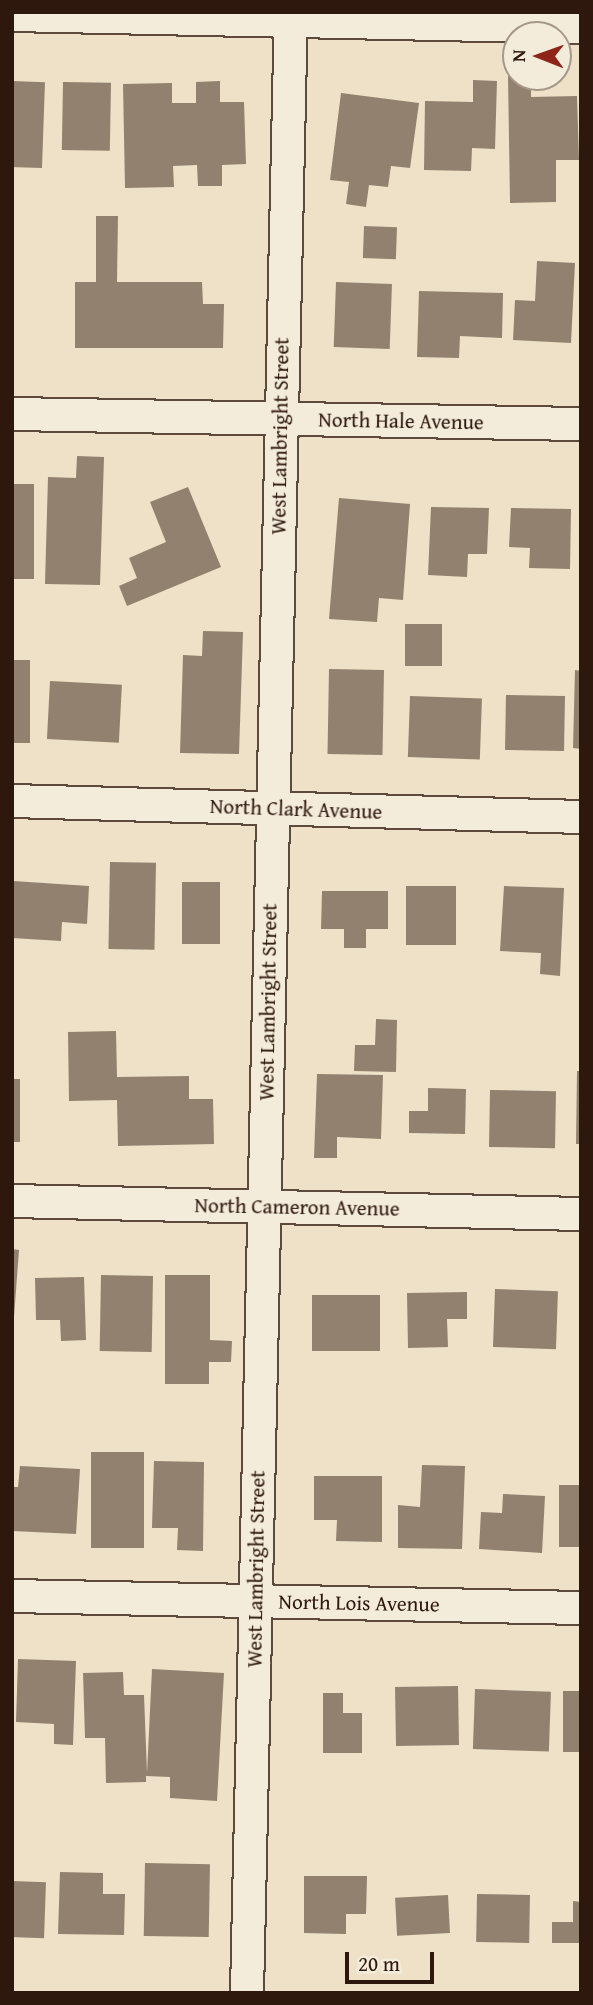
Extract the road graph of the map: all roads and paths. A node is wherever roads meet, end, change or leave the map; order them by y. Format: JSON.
{"nodes":[{"id":1,"x":12,"y":15,"type":"edge"},
{"id":2,"x":291,"y":17,"type":"edge"},
{"id":3,"x":581,"y":27,"type":"edge"},
{"id":4,"x":12,"y":414,"type":"edge"},
{"id":5,"x":281,"y":419,"type":"junction"},
{"id":6,"x":581,"y":424,"type":"edge"},
{"id":7,"x":12,"y":801,"type":"edge"},
{"id":8,"x":272,"y":809,"type":"junction"},
{"id":9,"x":581,"y":817,"type":"edge"},
{"id":10,"x":12,"y":1201,"type":"edge"},
{"id":11,"x":264,"y":1206,"type":"junction"},
{"id":12,"x":581,"y":1214,"type":"edge"},
{"id":13,"x":12,"y":1596,"type":"edge"},
{"id":14,"x":255,"y":1601,"type":"junction"},
{"id":15,"x":581,"y":1608,"type":"edge"},
{"id":16,"x":247,"y":1993,"type":"edge"}],
"edges":[{"from":1,"to":2,"type":"street"},
{"from":2,"to":3,"type":"street"},
{"from":2,"to":5,"type":"street","name":"West Lambright Street"},
{"from":4,"to":5,"type":"street","name":"North Hale Avenue"},
{"from":5,"to":6,"type":"street","name":"North Hale Avenue"},
{"from":5,"to":8,"type":"street","name":"West Lambright Street"},
{"from":7,"to":8,"type":"street","name":"North Clark Avenue"},
{"from":8,"to":9,"type":"street","name":"North Clark Avenue"},
{"from":8,"to":11,"type":"street","name":"West Lambright Street"},
{"from":10,"to":11,"type":"street","name":"North Cameron Avenue"},
{"from":11,"to":12,"type":"street","name":"North Cameron Avenue"},
{"from":11,"to":14,"type":"street","name":"West Lambright Street"},
{"from":13,"to":14,"type":"street","name":"North Lois Avenue"},
{"from":14,"to":15,"type":"street","name":"North Lois Avenue"},
{"from":14,"to":16,"type":"street","name":"West Lambright Street"}]}
